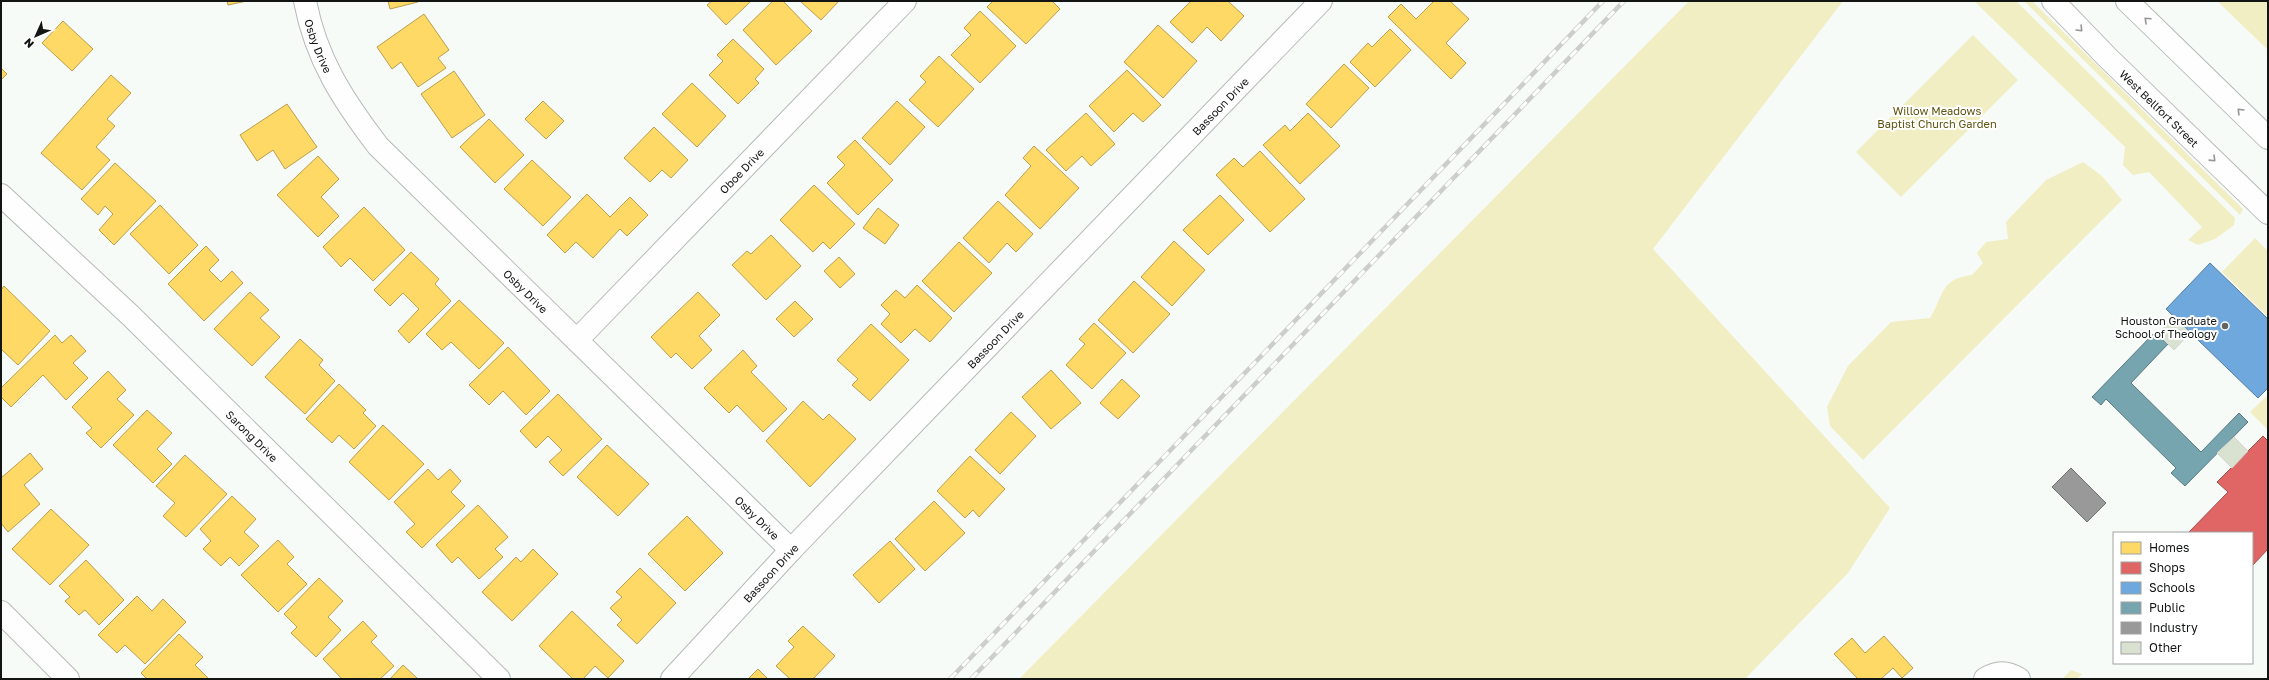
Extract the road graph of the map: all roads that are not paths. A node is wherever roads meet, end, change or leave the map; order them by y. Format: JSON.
{"nodes":[{"id":1,"x":305,"y":1,"type":"edge"},
{"id":2,"x":905,"y":1,"type":"edge"},
{"id":3,"x":1321,"y":1,"type":"edge"},
{"id":4,"x":2053,"y":1,"type":"edge"},
{"id":5,"x":2127,"y":1,"type":"edge"},
{"id":6,"x":2268,"y":138,"type":"edge"},
{"id":7,"x":1,"y":195,"type":"edge"},
{"id":8,"x":2267,"y":210,"type":"edge"},
{"id":9,"x":577,"y":340,"type":"junction"},
{"id":10,"x":792,"y":550,"type":"junction"},
{"id":11,"x":1,"y":612,"type":"edge"},
{"id":12,"x":68,"y":679,"type":"edge"},
{"id":13,"x":499,"y":679,"type":"edge"},
{"id":14,"x":672,"y":679,"type":"edge"},
{"id":15,"x":1985,"y":679,"type":"edge"},
{"id":16,"x":2019,"y":679,"type":"edge"}],
"edges":[{"from":1,"to":9,"type":"street","name":"Osby Drive"},
{"from":2,"to":9,"type":"street","name":"Oboe Drive"},
{"from":3,"to":10,"type":"street","name":"Bassoon Drive"},
{"from":4,"to":8,"type":"street","name":"West Bellfort Street","one_way":true},
{"from":6,"to":5,"type":"street","one_way":true},
{"from":7,"to":13,"type":"street","name":"Sarong Drive"},
{"from":9,"to":10,"type":"street","name":"Osby Drive"},
{"from":10,"to":14,"type":"street","name":"Bassoon Drive"},
{"from":11,"to":12,"type":"street"},
{"from":15,"to":16,"type":"street"}]}
